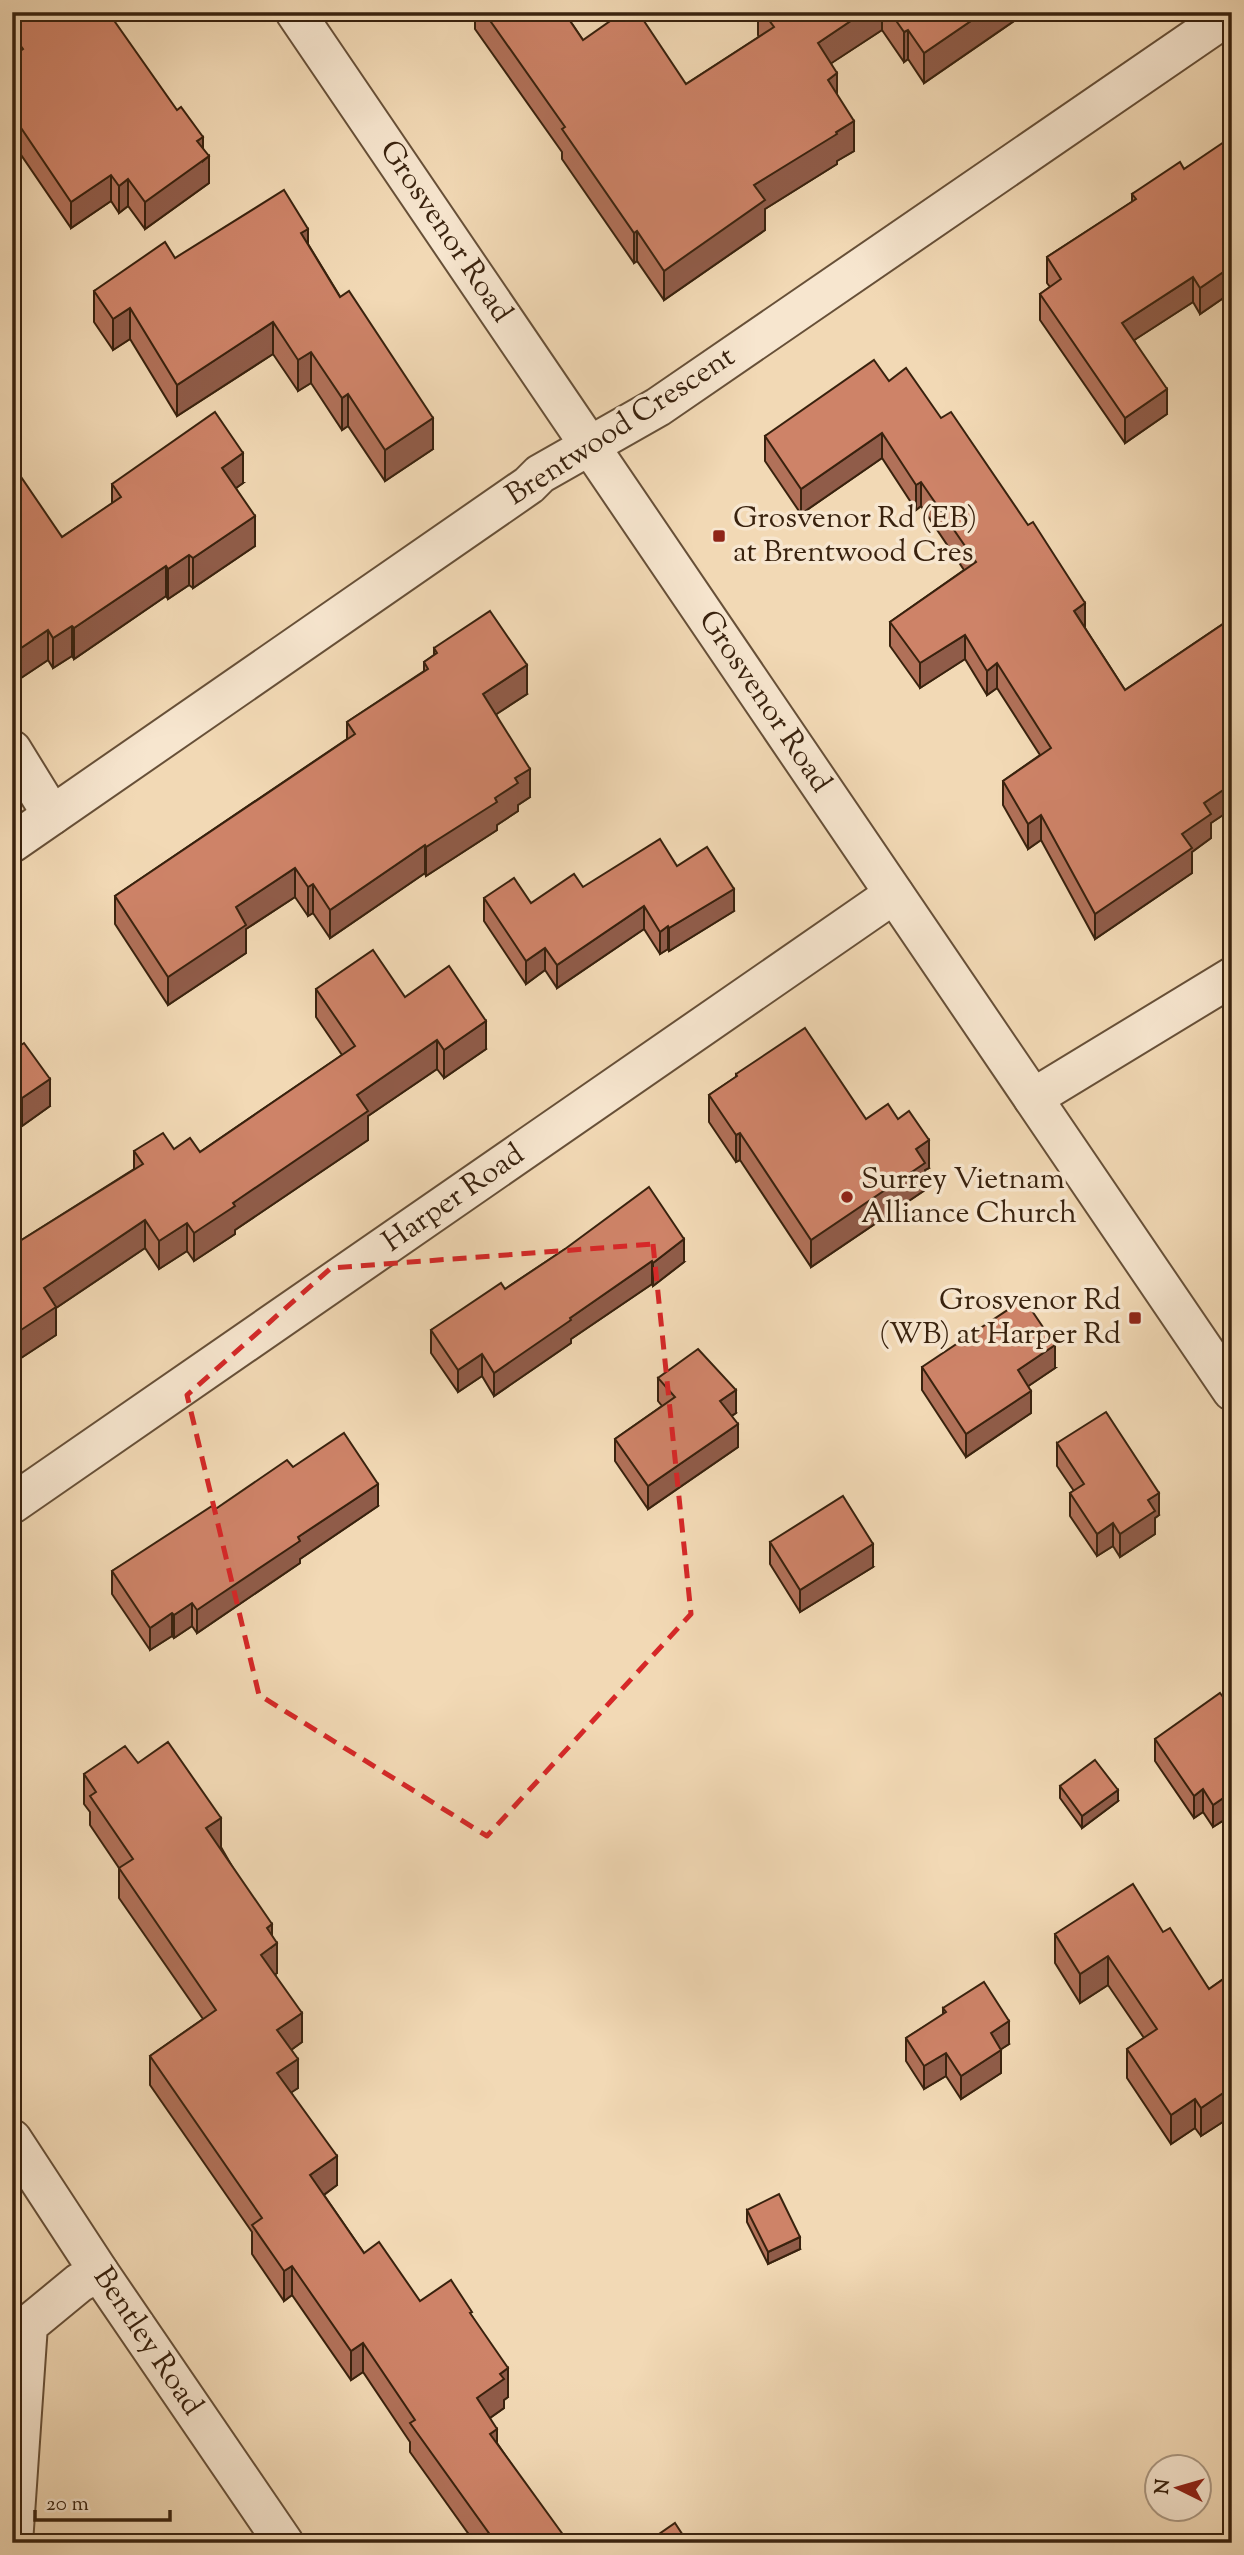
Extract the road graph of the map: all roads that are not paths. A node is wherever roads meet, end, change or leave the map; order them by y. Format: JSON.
{"nodes":[{"id":1,"x":295,"y":12,"type":"edge"},
{"id":2,"x":1232,"y":13,"type":"edge"},
{"id":3,"x":590,"y":446,"type":"junction"},
{"id":4,"x":12,"y":750,"type":"edge"},
{"id":5,"x":52,"y":815,"type":"junction"},
{"id":6,"x":12,"y":843,"type":"edge"},
{"id":7,"x":894,"y":894,"type":"junction"},
{"id":8,"x":1232,"y":977,"type":"edge"},
{"id":9,"x":1033,"y":1098,"type":"junction"},
{"id":10,"x":1232,"y":1391,"type":"edge"},
{"id":11,"x":12,"y":1504,"type":"edge"},
{"id":12,"x":12,"y":2139,"type":"edge"},
{"id":13,"x":99,"y":2272,"type":"junction"},
{"id":14,"x":13,"y":2543,"type":"edge"},
{"id":15,"x":284,"y":2543,"type":"edge"}],
"edges":[{"from":1,"to":3,"type":"street","name":"Grosvenor Road"},
{"from":2,"to":3,"type":"street","name":"Brentwood Crescent"},
{"from":3,"to":5,"type":"street","name":"Brentwood Crescent"},
{"from":3,"to":7,"type":"street","name":"Grosvenor Road"},
{"from":4,"to":5,"type":"street"},
{"from":5,"to":6,"type":"street","name":"Brentwood Crescent"},
{"from":7,"to":9,"type":"street","name":"Grosvenor Road"},
{"from":7,"to":11,"type":"street","name":"Harper Road"},
{"from":8,"to":9,"type":"street"},
{"from":9,"to":10,"type":"street","name":"Grosvenor Road"},
{"from":12,"to":13,"type":"street","name":"Bentley Road"},
{"from":13,"to":14,"type":"street"},
{"from":13,"to":15,"type":"street","name":"Bentley Road"}]}
